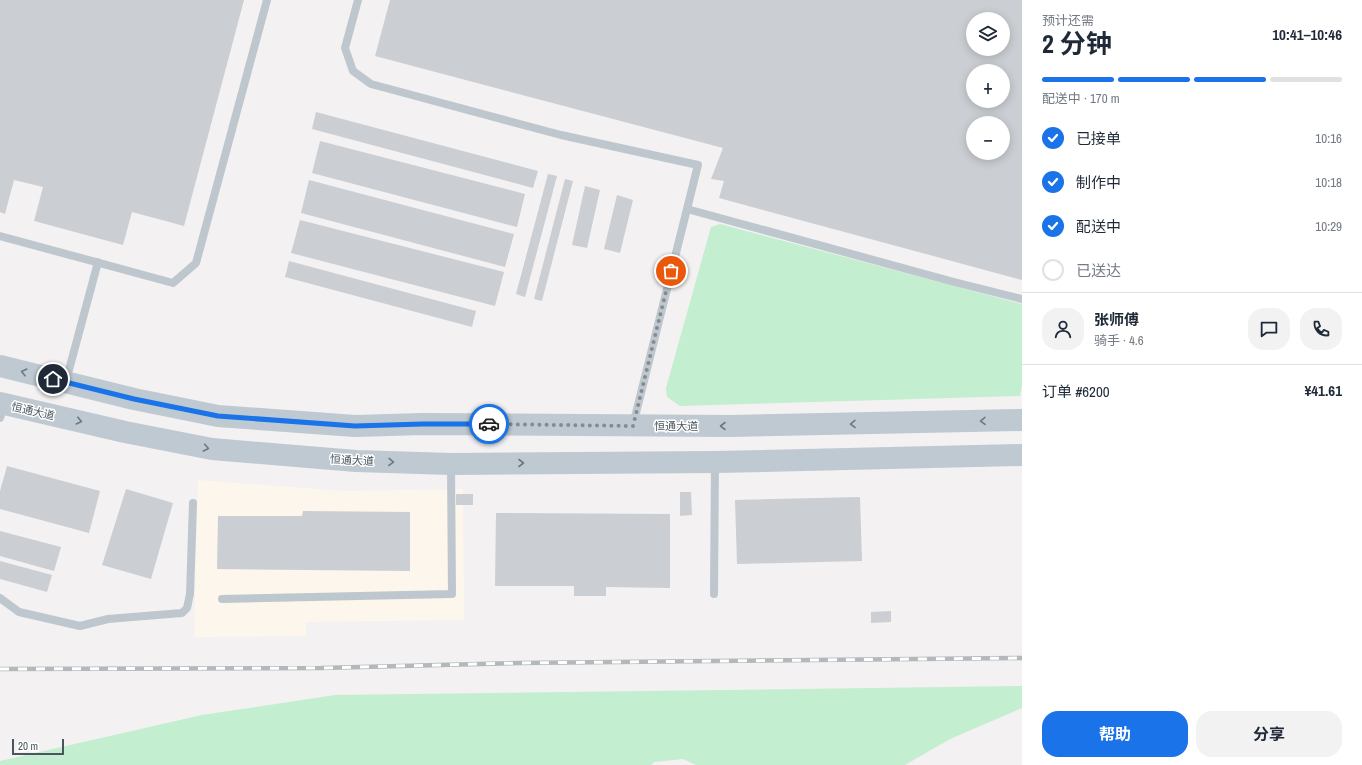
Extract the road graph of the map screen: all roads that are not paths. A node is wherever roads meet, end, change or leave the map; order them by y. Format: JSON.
{"nodes":[{"id":1,"x":267,"y":0,"type":"edge"},
{"id":2,"x":358,"y":0,"type":"edge"},
{"id":3,"x":687,"y":209,"type":"junction"},
{"id":4,"x":0,"y":236,"type":"edge"},
{"id":5,"x":98,"y":262,"type":"junction"},
{"id":6,"x":1022,"y":299,"type":"edge"},
{"id":7,"x":0,"y":366,"type":"edge"},
{"id":8,"x":66,"y":382,"type":"junction"},
{"id":9,"x":1,"y":408,"type":"edge"},
{"id":10,"x":1022,"y":420,"type":"edge"},
{"id":11,"x":633,"y":426,"type":"junction"},
{"id":12,"x":1022,"y":455,"type":"edge"},
{"id":13,"x":715,"y":462,"type":"junction"},
{"id":14,"x":451,"y":464,"type":"junction"},
{"id":15,"x":193,"y":503,"type":"dead end"},
{"id":16,"x":714,"y":594,"type":"dead end"},
{"id":17,"x":0,"y":598,"type":"edge"},
{"id":18,"x":222,"y":600,"type":"dead end"}],
"edges":[{"from":1,"to":5,"type":"lane"},
{"from":2,"to":3,"type":"lane"},
{"from":3,"to":6,"type":"lane"},
{"from":3,"to":11,"type":"lane"},
{"from":4,"to":5,"type":"lane"},
{"from":5,"to":8,"type":"lane"},
{"from":8,"to":7,"type":"main road","name":"恒通大道","one_way":true},
{"from":8,"to":11,"type":"main road","name":"恒通大道"},
{"from":9,"to":14,"type":"main road","name":"恒通大道","one_way":true},
{"from":10,"to":11,"type":"main road","name":"恒通大道","one_way":true},
{"from":12,"to":13,"type":"main road","name":"恒通大道"},
{"from":14,"to":13,"type":"main road","name":"恒通大道","one_way":true},
{"from":13,"to":16,"type":"lane"},
{"from":14,"to":18,"type":"lane"},
{"from":15,"to":17,"type":"lane"}]}
